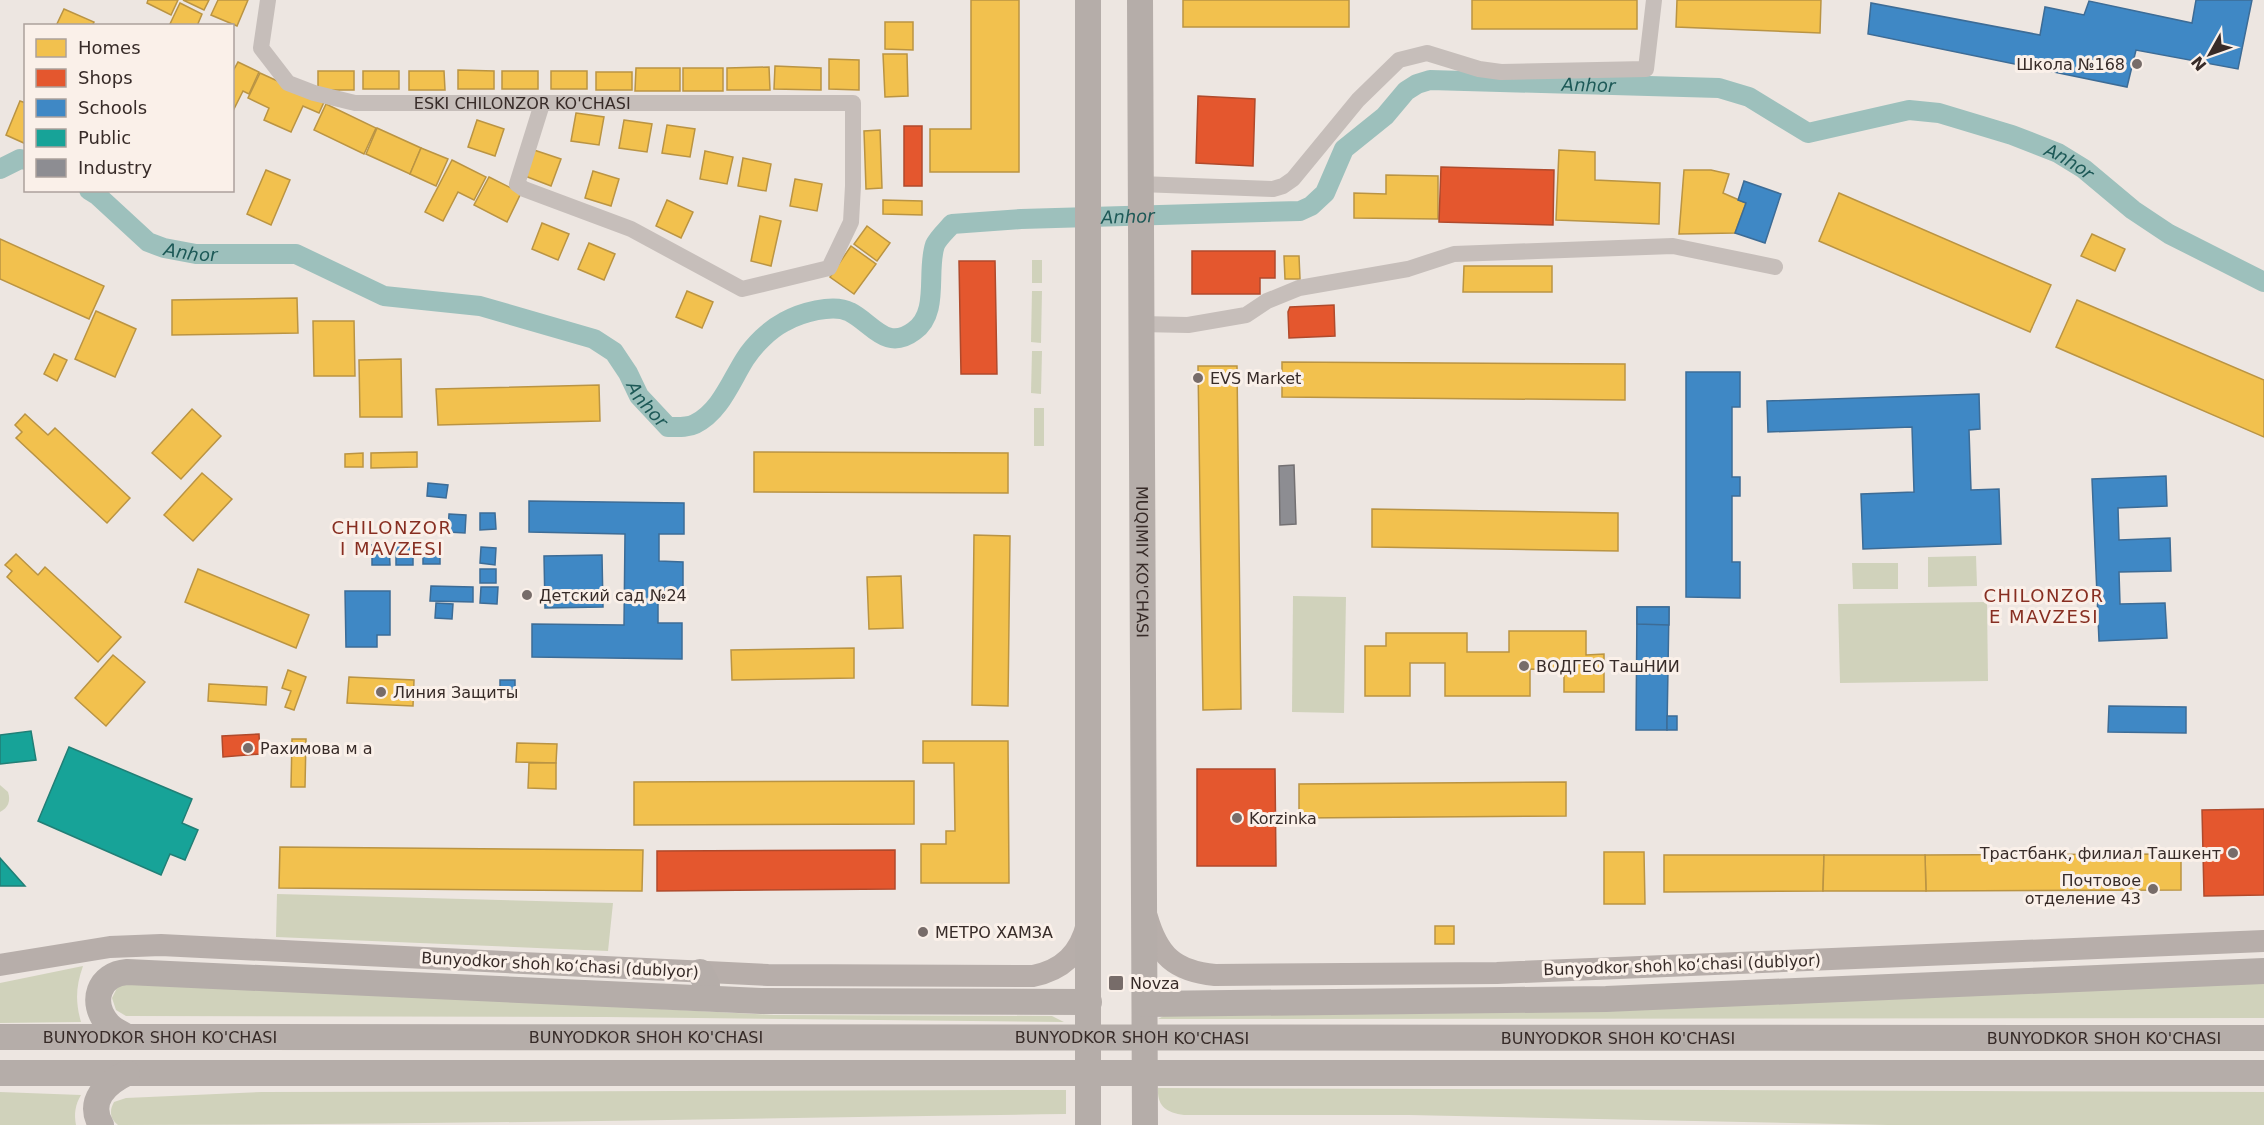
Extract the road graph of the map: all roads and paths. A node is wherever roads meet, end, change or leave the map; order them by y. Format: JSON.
{"nodes":[{"id":1,"x":268,"y":0,"type":"edge"},
{"id":2,"x":1088,"y":0,"type":"edge"},
{"id":3,"x":1140,"y":0,"type":"edge"},
{"id":4,"x":1654,"y":0,"type":"edge"},
{"id":5,"x":542,"y":104,"type":"junction"},
{"id":6,"x":1140,"y":190,"type":"junction"},
{"id":7,"x":1775,"y":267,"type":"dead end"},
{"id":8,"x":1140,"y":324,"type":"junction"},
{"id":9,"x":1144,"y":901,"type":"junction"},
{"id":10,"x":1088,"y":916,"type":"junction"},
{"id":11,"x":2264,"y":941,"type":"edge"},
{"id":12,"x":0,"y":965,"type":"edge"},
{"id":13,"x":2264,"y":971,"type":"edge"},
{"id":14,"x":700,"y":972,"type":"junction"},
{"id":15,"x":700,"y":998,"type":"junction"},
{"id":16,"x":1089,"y":1002,"type":"junction"},
{"id":17,"x":1145,"y":1004,"type":"junction"},
{"id":18,"x":0,"y":1037,"type":"edge"},
{"id":19,"x":128,"y":1037,"type":"junction"},
{"id":20,"x":2264,"y":1038,"type":"edge"},
{"id":21,"x":0,"y":1073,"type":"edge"},
{"id":22,"x":127,"y":1073,"type":"junction"},
{"id":23,"x":2264,"y":1074,"type":"edge"},
{"id":24,"x":101,"y":1125,"type":"edge"},
{"id":25,"x":1068,"y":1125,"type":"edge"},
{"id":26,"x":1088,"y":1125,"type":"edge"},
{"id":27,"x":1145,"y":1125,"type":"edge"},
{"id":28,"x":1168,"y":1125,"type":"edge"}],
"edges":[{"from":1,"to":5,"type":"street","name":"ESKI CHILONZOR KO'CHASI"},
{"from":2,"to":10,"type":"main road"},
{"from":3,"to":6,"type":"main road","name":"MUQIMIY KO'CHASI"},
{"from":4,"to":6,"type":"street"},
{"from":5,"to":5,"type":"street","name":"ESKI CHILONZOR KO'CHASI"},
{"from":6,"to":8,"type":"main road","name":"MUQIMIY KO'CHASI"},
{"from":7,"to":8,"type":"street"},
{"from":8,"to":9,"type":"main road","name":"MUQIMIY KO'CHASI"},
{"from":9,"to":11,"type":"street","name":"Bunyodkor shoh koʻchasi (dublyor)"},
{"from":9,"to":17,"type":"main road","name":"MUQIMIY KO'CHASI"},
{"from":10,"to":14,"type":"street","name":"Bunyodkor shoh koʻchasi (dublyor)"},
{"from":10,"to":16,"type":"main road"},
{"from":12,"to":14,"type":"street","name":"Bunyodkor shoh koʻchasi (dublyor)"},
{"from":13,"to":17,"type":"main road"},
{"from":14,"to":15,"type":"main road"},
{"from":15,"to":16,"type":"main road"},
{"from":15,"to":19,"type":"main road"},
{"from":16,"to":26,"type":"main road"},
{"from":17,"to":27,"type":"main road","name":"MUQIMIY KO'CHASI"},
{"from":18,"to":19,"type":"main road","name":"BUNYODKOR SHOH KO'CHASI"},
{"from":19,"to":20,"type":"main road","name":"BUNYODKOR SHOH KO'CHASI"},
{"from":21,"to":22,"type":"main road"},
{"from":22,"to":23,"type":"main road"},
{"from":22,"to":24,"type":"main road"},
{"from":25,"to":26,"type":"main road"},
{"from":27,"to":28,"type":"main road"}]}
